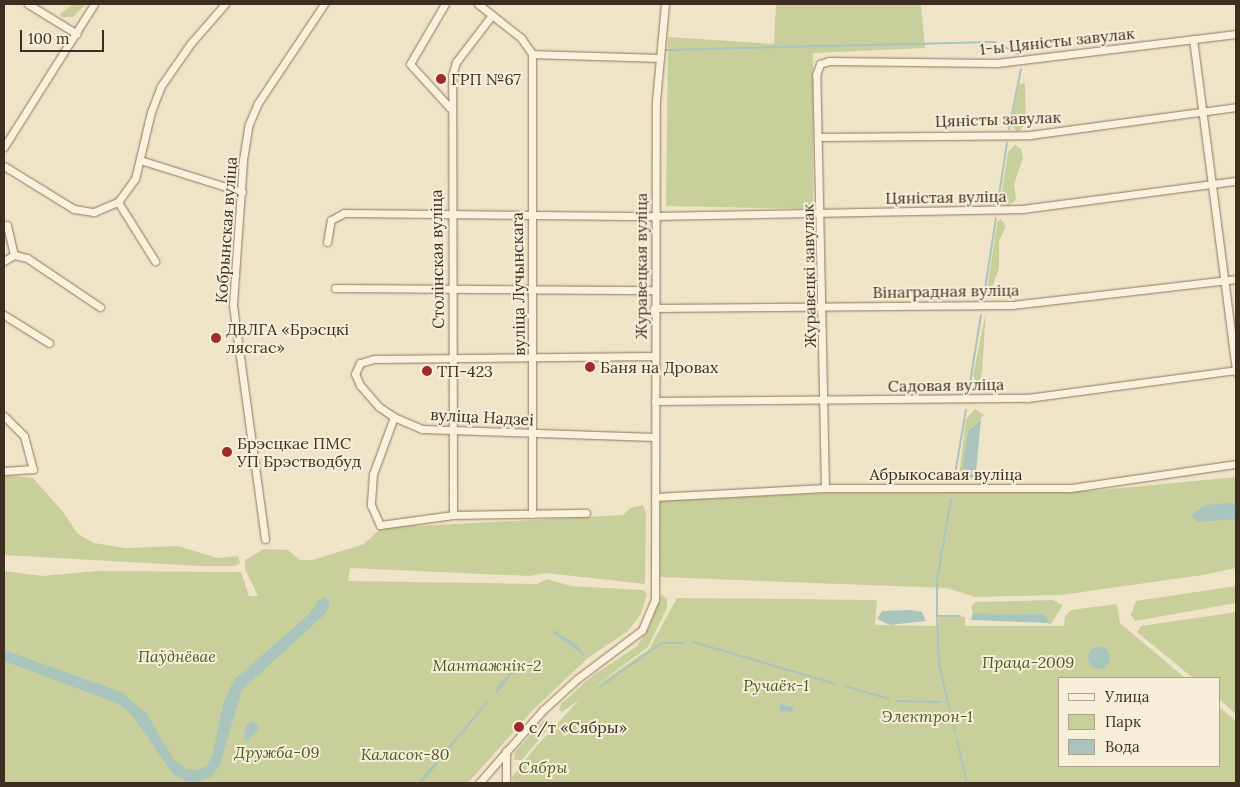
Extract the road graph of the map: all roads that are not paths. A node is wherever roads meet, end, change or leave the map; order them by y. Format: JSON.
{"nodes":[{"id":1,"x":28,"y":4,"type":"edge"},
{"id":2,"x":94,"y":4,"type":"edge"},
{"id":3,"x":324,"y":4,"type":"edge"},
{"id":4,"x":445,"y":4,"type":"edge"},
{"id":5,"x":478,"y":4,"type":"edge"},
{"id":6,"x":666,"y":4,"type":"edge"},
{"id":7,"x":221,"y":5,"type":"edge"},
{"id":8,"x":492,"y":15,"type":"junction"},
{"id":9,"x":76,"y":34,"type":"junction"},
{"id":10,"x":1236,"y":34,"type":"edge"},
{"id":11,"x":1193,"y":39,"type":"junction"},
{"id":12,"x":532,"y":54,"type":"junction"},
{"id":13,"x":658,"y":58,"type":"junction"},
{"id":14,"x":820,"y":64,"type":"joint"},
{"id":15,"x":1236,"y":107,"type":"edge"},
{"id":16,"x":450,"y":108,"type":"junction"},
{"id":17,"x":1202,"y":111,"type":"junction"},
{"id":18,"x":819,"y":137,"type":"junction"},
{"id":19,"x":4,"y":148,"type":"edge"},
{"id":20,"x":140,"y":160,"type":"junction"},
{"id":21,"x":4,"y":166,"type":"edge"},
{"id":22,"x":1236,"y":181,"type":"edge"},
{"id":23,"x":1210,"y":184,"type":"junction"},
{"id":24,"x":242,"y":192,"type":"junction"},
{"id":25,"x":118,"y":202,"type":"junction"},
{"id":26,"x":822,"y":213,"type":"junction"},
{"id":27,"x":450,"y":214,"type":"junction"},
{"id":28,"x":530,"y":216,"type":"junction"},
{"id":29,"x":654,"y":216,"type":"junction"},
{"id":30,"x":7,"y":225,"type":"dead end"},
{"id":31,"x":327,"y":242,"type":"dead end"},
{"id":32,"x":14,"y":255,"type":"junction"},
{"id":33,"x":4,"y":261,"type":"edge"},
{"id":34,"x":155,"y":261,"type":"dead end"},
{"id":35,"x":1236,"y":278,"type":"edge"},
{"id":36,"x":1223,"y":281,"type":"junction"},
{"id":37,"x":335,"y":288,"type":"dead end"},
{"id":38,"x":452,"y":288,"type":"junction"},
{"id":39,"x":532,"y":289,"type":"junction"},
{"id":40,"x":654,"y":290,"type":"junction"},
{"id":41,"x":823,"y":306,"type":"junction"},
{"id":42,"x":100,"y":307,"type":"dead end"},
{"id":43,"x":654,"y":308,"type":"junction"},
{"id":44,"x":4,"y":315,"type":"edge"},
{"id":45,"x":49,"y":343,"type":"dead end"},
{"id":46,"x":655,"y":356,"type":"junction"},
{"id":47,"x":452,"y":358,"type":"junction"},
{"id":48,"x":533,"y":358,"type":"junction"},
{"id":49,"x":1236,"y":371,"type":"edge"},
{"id":50,"x":825,"y":400,"type":"junction"},
{"id":51,"x":655,"y":401,"type":"junction"},
{"id":52,"x":4,"y":416,"type":"edge"},
{"id":53,"x":394,"y":417,"type":"junction"},
{"id":54,"x":454,"y":432,"type":"junction"},
{"id":55,"x":533,"y":434,"type":"junction"},
{"id":56,"x":654,"y":436,"type":"junction"},
{"id":57,"x":1236,"y":464,"type":"edge"},
{"id":58,"x":4,"y":471,"type":"edge"},
{"id":59,"x":824,"y":488,"type":"junction"},
{"id":60,"x":655,"y":497,"type":"junction"},
{"id":61,"x":586,"y":513,"type":"dead end"},
{"id":62,"x":532,"y":514,"type":"junction"},
{"id":63,"x":453,"y":515,"type":"junction"},
{"id":64,"x":265,"y":539,"type":"dead end"},
{"id":65,"x":506,"y":751,"type":"junction"},
{"id":66,"x":479,"y":783,"type":"edge"},
{"id":67,"x":506,"y":783,"type":"edge"}],
"edges":[{"from":1,"to":9,"type":"street"},
{"from":2,"to":9,"type":"street"},
{"from":3,"to":24,"type":"street","name":"Кобрынская вуліца"},
{"from":4,"to":16,"type":"street"},
{"from":5,"to":8,"type":"street"},
{"from":6,"to":13,"type":"street","name":"Журавецкая вуліца"},
{"from":7,"to":20,"type":"street"},
{"from":8,"to":12,"type":"street"},
{"from":8,"to":16,"type":"street","name":"Столінская вуліца"},
{"from":9,"to":19,"type":"street"},
{"from":10,"to":11,"type":"street","name":"1-ы Цяністы завулак"},
{"from":11,"to":14,"type":"street","name":"1-ы Цяністы завулак"},
{"from":11,"to":17,"type":"street"},
{"from":12,"to":13,"type":"street"},
{"from":12,"to":28,"type":"street","name":"вуліца Лучынскага"},
{"from":13,"to":29,"type":"street","name":"Журавецкая вуліца"},
{"from":14,"to":18,"type":"street","name":"Журавецкі завулак"},
{"from":15,"to":17,"type":"street","name":"Цяністы завулак"},
{"from":16,"to":27,"type":"street","name":"Столінская вуліца"},
{"from":17,"to":18,"type":"street","name":"Цяністы завулак"},
{"from":17,"to":23,"type":"street"},
{"from":18,"to":26,"type":"street","name":"Журавецкі завулак"},
{"from":20,"to":24,"type":"street"},
{"from":20,"to":25,"type":"street"},
{"from":21,"to":25,"type":"street"},
{"from":22,"to":23,"type":"street","name":"Цяністая вуліца"},
{"from":23,"to":26,"type":"street","name":"Цяністая вуліца"},
{"from":23,"to":36,"type":"street"},
{"from":24,"to":64,"type":"street","name":"Кобрынская вуліца"},
{"from":25,"to":34,"type":"street"},
{"from":26,"to":29,"type":"street","name":"Цяністая вуліца"},
{"from":26,"to":41,"type":"street","name":"Журавецкі завулак"},
{"from":27,"to":28,"type":"street","name":"Цяністая вуліца"},
{"from":27,"to":31,"type":"street","name":"Цяністая вуліца"},
{"from":27,"to":38,"type":"street","name":"Столінская вуліца"},
{"from":28,"to":29,"type":"street","name":"Цяністая вуліца"},
{"from":28,"to":39,"type":"street","name":"вуліца Лучынскага"},
{"from":29,"to":40,"type":"street","name":"Журавецкая вуліца"},
{"from":30,"to":32,"type":"street"},
{"from":32,"to":33,"type":"street"},
{"from":32,"to":42,"type":"street"},
{"from":35,"to":36,"type":"street","name":"Вінаградная вуліца"},
{"from":36,"to":41,"type":"street","name":"Вінаградная вуліца"},
{"from":36,"to":49,"type":"street"},
{"from":37,"to":38,"type":"street"},
{"from":38,"to":39,"type":"street"},
{"from":38,"to":47,"type":"street","name":"Столінская вуліца"},
{"from":39,"to":40,"type":"street"},
{"from":39,"to":48,"type":"street","name":"вуліца Лучынскага"},
{"from":40,"to":43,"type":"street","name":"Журавецкая вуліца"},
{"from":41,"to":43,"type":"street","name":"Вінаградная вуліца"},
{"from":41,"to":50,"type":"street","name":"Журавецкі завулак"},
{"from":43,"to":46,"type":"street","name":"Журавецкая вуліца"},
{"from":44,"to":45,"type":"street"},
{"from":46,"to":48,"type":"street"},
{"from":46,"to":51,"type":"street","name":"Журавецкая вуліца"},
{"from":47,"to":48,"type":"street"},
{"from":47,"to":53,"type":"street"},
{"from":47,"to":54,"type":"street","name":"Столінская вуліца"},
{"from":48,"to":55,"type":"street","name":"вуліца Лучынскага"},
{"from":49,"to":50,"type":"street","name":"Садовая вуліца"},
{"from":50,"to":51,"type":"street","name":"Садовая вуліца"},
{"from":50,"to":59,"type":"street","name":"Журавецкі завулак"},
{"from":51,"to":56,"type":"street","name":"Журавецкая вуліца"},
{"from":52,"to":58,"type":"street"},
{"from":53,"to":54,"type":"street","name":"вуліца Надзеі"},
{"from":53,"to":63,"type":"street"},
{"from":54,"to":55,"type":"street","name":"вуліца Надзеі"},
{"from":54,"to":63,"type":"street","name":"Столінская вуліца"},
{"from":55,"to":56,"type":"street","name":"вуліца Надзеі"},
{"from":55,"to":62,"type":"street","name":"вуліца Лучынскага"},
{"from":56,"to":60,"type":"street","name":"Журавецкая вуліца"},
{"from":57,"to":59,"type":"street","name":"Абрыкосавая вуліца"},
{"from":59,"to":60,"type":"street","name":"Абрыкосавая вуліца"},
{"from":60,"to":65,"type":"street","name":"Журавецкая вуліца"},
{"from":61,"to":62,"type":"street"},
{"from":62,"to":63,"type":"street"},
{"from":65,"to":66,"type":"street","name":"Журавецкая вуліца"},
{"from":65,"to":67,"type":"street"}]}
